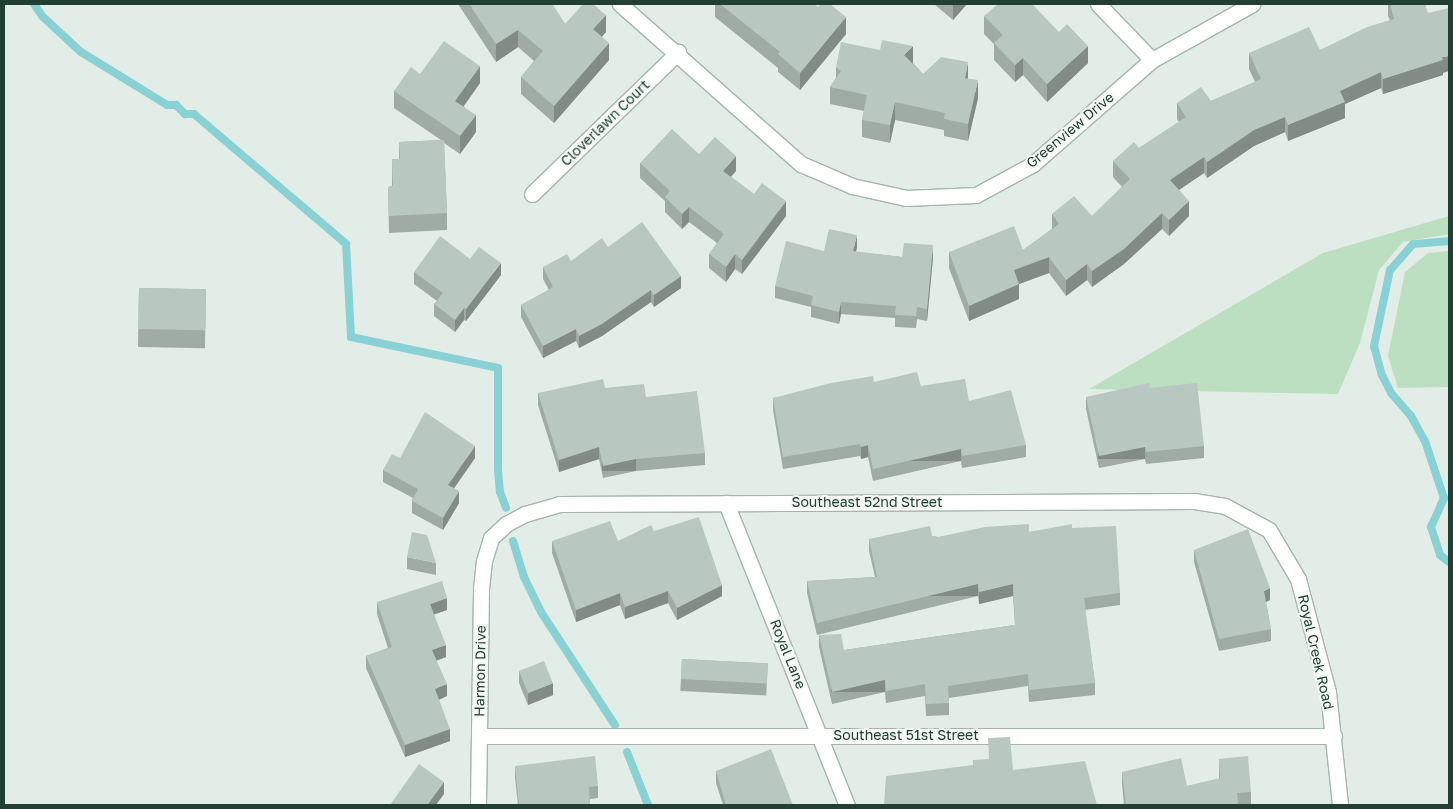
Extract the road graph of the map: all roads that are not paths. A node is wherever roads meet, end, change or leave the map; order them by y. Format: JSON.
{"nodes":[{"id":1,"x":620,"y":4,"type":"edge"},
{"id":2,"x":1098,"y":4,"type":"edge"},
{"id":3,"x":1252,"y":4,"type":"edge"},
{"id":4,"x":678,"y":52,"type":"junction"},
{"id":5,"x":1152,"y":60,"type":"junction"},
{"id":6,"x":532,"y":194,"type":"dead end"},
{"id":7,"x":726,"y":503,"type":"junction"},
{"id":8,"x":1250,"y":518,"type":"joint"},
{"id":9,"x":491,"y":538,"type":"joint"},
{"id":10,"x":821,"y":735,"type":"junction"},
{"id":11,"x":479,"y":736,"type":"junction"},
{"id":12,"x":1334,"y":736,"type":"junction"},
{"id":13,"x":478,"y":805,"type":"edge"},
{"id":14,"x":847,"y":805,"type":"edge"},
{"id":15,"x":1340,"y":805,"type":"edge"}],
"edges":[{"from":1,"to":4,"type":"street","name":"Greenview Drive"},
{"from":2,"to":5,"type":"street"},
{"from":3,"to":5,"type":"street","name":"Greenview Drive"},
{"from":4,"to":5,"type":"street","name":"Greenview Drive"},
{"from":4,"to":6,"type":"street","name":"Cloverlawn Court"},
{"from":7,"to":8,"type":"street","name":"Southeast 52nd Street"},
{"from":7,"to":9,"type":"street","name":"Southeast 52nd Street"},
{"from":7,"to":10,"type":"street","name":"Royal Lane"},
{"from":8,"to":12,"type":"street","name":"Royal Creek Road"},
{"from":9,"to":11,"type":"street","name":"Harmon Drive"},
{"from":10,"to":11,"type":"street","name":"Southeast 51st Street"},
{"from":10,"to":12,"type":"street","name":"Southeast 51st Street"},
{"from":10,"to":14,"type":"street","name":"Royal Lane"},
{"from":11,"to":13,"type":"street","name":"Harmon Drive"},
{"from":12,"to":15,"type":"street","name":"Royal Creek Road"}]}
